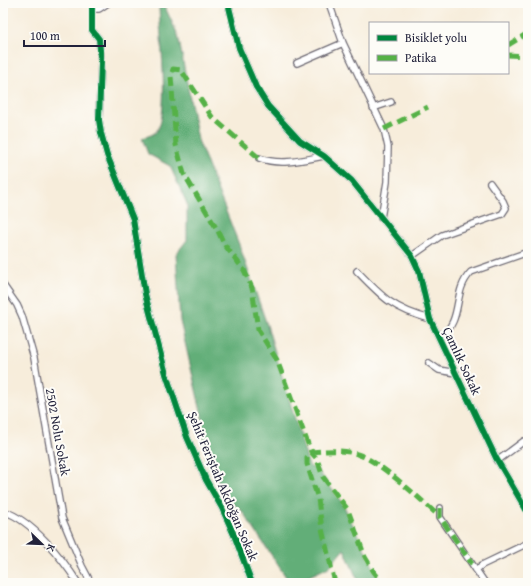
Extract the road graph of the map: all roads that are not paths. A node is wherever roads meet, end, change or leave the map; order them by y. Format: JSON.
{"nodes":[{"id":1,"x":108,"y":3,"type":"edge"},
{"id":2,"x":228,"y":3,"type":"edge"},
{"id":3,"x":329,"y":3,"type":"edge"},
{"id":4,"x":92,"y":6,"type":"edge"},
{"id":5,"x":343,"y":42,"type":"junction"},
{"id":6,"x":297,"y":63,"type":"dead end"},
{"id":7,"x":391,"y":102,"type":"dead end"},
{"id":8,"x":373,"y":108,"type":"junction"},
{"id":9,"x":324,"y":156,"type":"junction"},
{"id":10,"x":259,"y":158,"type":"dead end"},
{"id":11,"x":490,"y":183,"type":"dead end"},
{"id":12,"x":381,"y":218,"type":"junction"},
{"id":13,"x":528,"y":252,"type":"edge"},
{"id":14,"x":412,"y":256,"type":"junction"},
{"id":15,"x":357,"y":271,"type":"dead end"},
{"id":16,"x":3,"y":285,"type":"edge"},
{"id":17,"x":430,"y":319,"type":"junction"},
{"id":18,"x":440,"y":338,"type":"junction"},
{"id":19,"x":429,"y":363,"type":"dead end"},
{"id":20,"x":456,"y":373,"type":"junction"},
{"id":21,"x":528,"y":442,"type":"edge"},
{"id":22,"x":497,"y":461,"type":"junction"},
{"id":23,"x":440,"y":508,"type":"dead end"},
{"id":24,"x":3,"y":511,"type":"edge"},
{"id":25,"x":528,"y":513,"type":"edge"},
{"id":26,"x":528,"y":543,"type":"edge"},
{"id":27,"x":476,"y":570,"type":"junction"},
{"id":28,"x":78,"y":583,"type":"edge"},
{"id":29,"x":91,"y":583,"type":"edge"},
{"id":30,"x":252,"y":583,"type":"edge"},
{"id":31,"x":485,"y":583,"type":"edge"}],
"edges":[{"from":1,"to":4,"type":"street"},
{"from":2,"to":9,"type":"street","name":"Çamlık Sokak"},
{"from":3,"to":5,"type":"street"},
{"from":4,"to":30,"type":"street","name":"Şehit Feriştah Akdoğan Sokak"},
{"from":5,"to":6,"type":"street"},
{"from":5,"to":8,"type":"street"},
{"from":7,"to":8,"type":"street"},
{"from":8,"to":12,"type":"street"},
{"from":9,"to":10,"type":"street"},
{"from":9,"to":12,"type":"street","name":"Çamlık Sokak"},
{"from":11,"to":14,"type":"street"},
{"from":12,"to":14,"type":"street","name":"Çamlık Sokak"},
{"from":13,"to":18,"type":"street"},
{"from":14,"to":17,"type":"street","name":"Çamlık Sokak"},
{"from":15,"to":17,"type":"street"},
{"from":16,"to":29,"type":"street","name":"2502 Nolu Sokak"},
{"from":17,"to":18,"type":"street","name":"Çamlık Sokak"},
{"from":18,"to":20,"type":"street","name":"Çamlık Sokak"},
{"from":19,"to":20,"type":"street"},
{"from":20,"to":22,"type":"street","name":"Çamlık Sokak"},
{"from":21,"to":22,"type":"street"},
{"from":22,"to":25,"type":"street","name":"Çamlık Sokak"},
{"from":23,"to":27,"type":"street"},
{"from":24,"to":28,"type":"street"},
{"from":26,"to":27,"type":"street"},
{"from":27,"to":31,"type":"street"}]}
